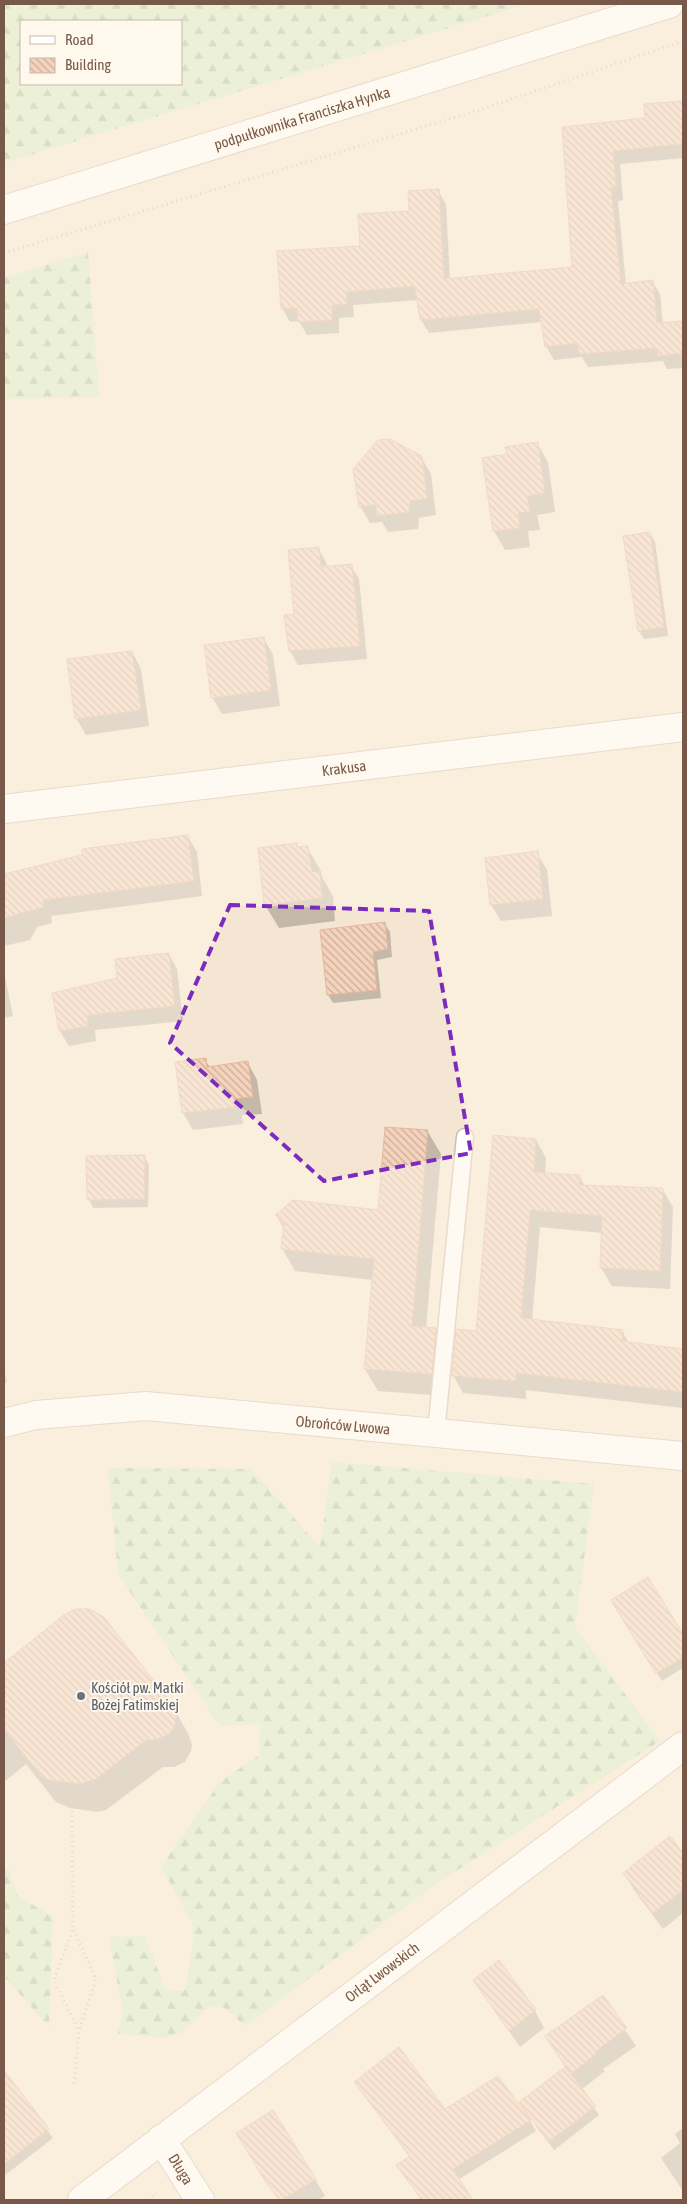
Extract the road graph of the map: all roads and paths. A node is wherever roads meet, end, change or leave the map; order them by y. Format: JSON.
{"nodes":[{"id":1,"x":669,"y":4,"type":"edge"},
{"id":2,"x":683,"y":41,"type":"edge"},
{"id":3,"x":4,"y":210,"type":"edge"},
{"id":4,"x":4,"y":253,"type":"edge"},
{"id":5,"x":683,"y":727,"type":"edge"},
{"id":6,"x":4,"y":809,"type":"edge"},
{"id":7,"x":465,"y":1137,"type":"dead end"},
{"id":8,"x":4,"y":1423,"type":"edge"},
{"id":9,"x":436,"y":1433,"type":"junction"},
{"id":10,"x":683,"y":1456,"type":"edge"},
{"id":11,"x":683,"y":1746,"type":"edge"},
{"id":12,"x":72,"y":1796,"type":"dead end"},
{"id":13,"x":73,"y":1929,"type":"junction"},
{"id":14,"x":79,"y":2031,"type":"junction"},
{"id":15,"x":74,"y":2085,"type":"dead end"},
{"id":16,"x":161,"y":2139,"type":"junction"},
{"id":17,"x":85,"y":2199,"type":"edge"},
{"id":18,"x":200,"y":2200,"type":"edge"}],
"edges":[{"from":1,"to":3,"type":"street","name":"podpułkownika Franciszka Hynka"},
{"from":2,"to":4,"type":"path"},
{"from":5,"to":6,"type":"street","name":"Krakusa"},
{"from":7,"to":9,"type":"lane"},
{"from":8,"to":9,"type":"street","name":"Obrońców Lwowa"},
{"from":9,"to":10,"type":"street","name":"Obrońców Lwowa"},
{"from":11,"to":16,"type":"street","name":"Orląt Lwowskich"},
{"from":12,"to":13,"type":"path"},
{"from":13,"to":14,"type":"path"},
{"from":13,"to":14,"type":"path"},
{"from":14,"to":15,"type":"path"},
{"from":16,"to":17,"type":"street","name":"Orląt Lwowskich"},
{"from":16,"to":18,"type":"street","name":"Długa"}]}
